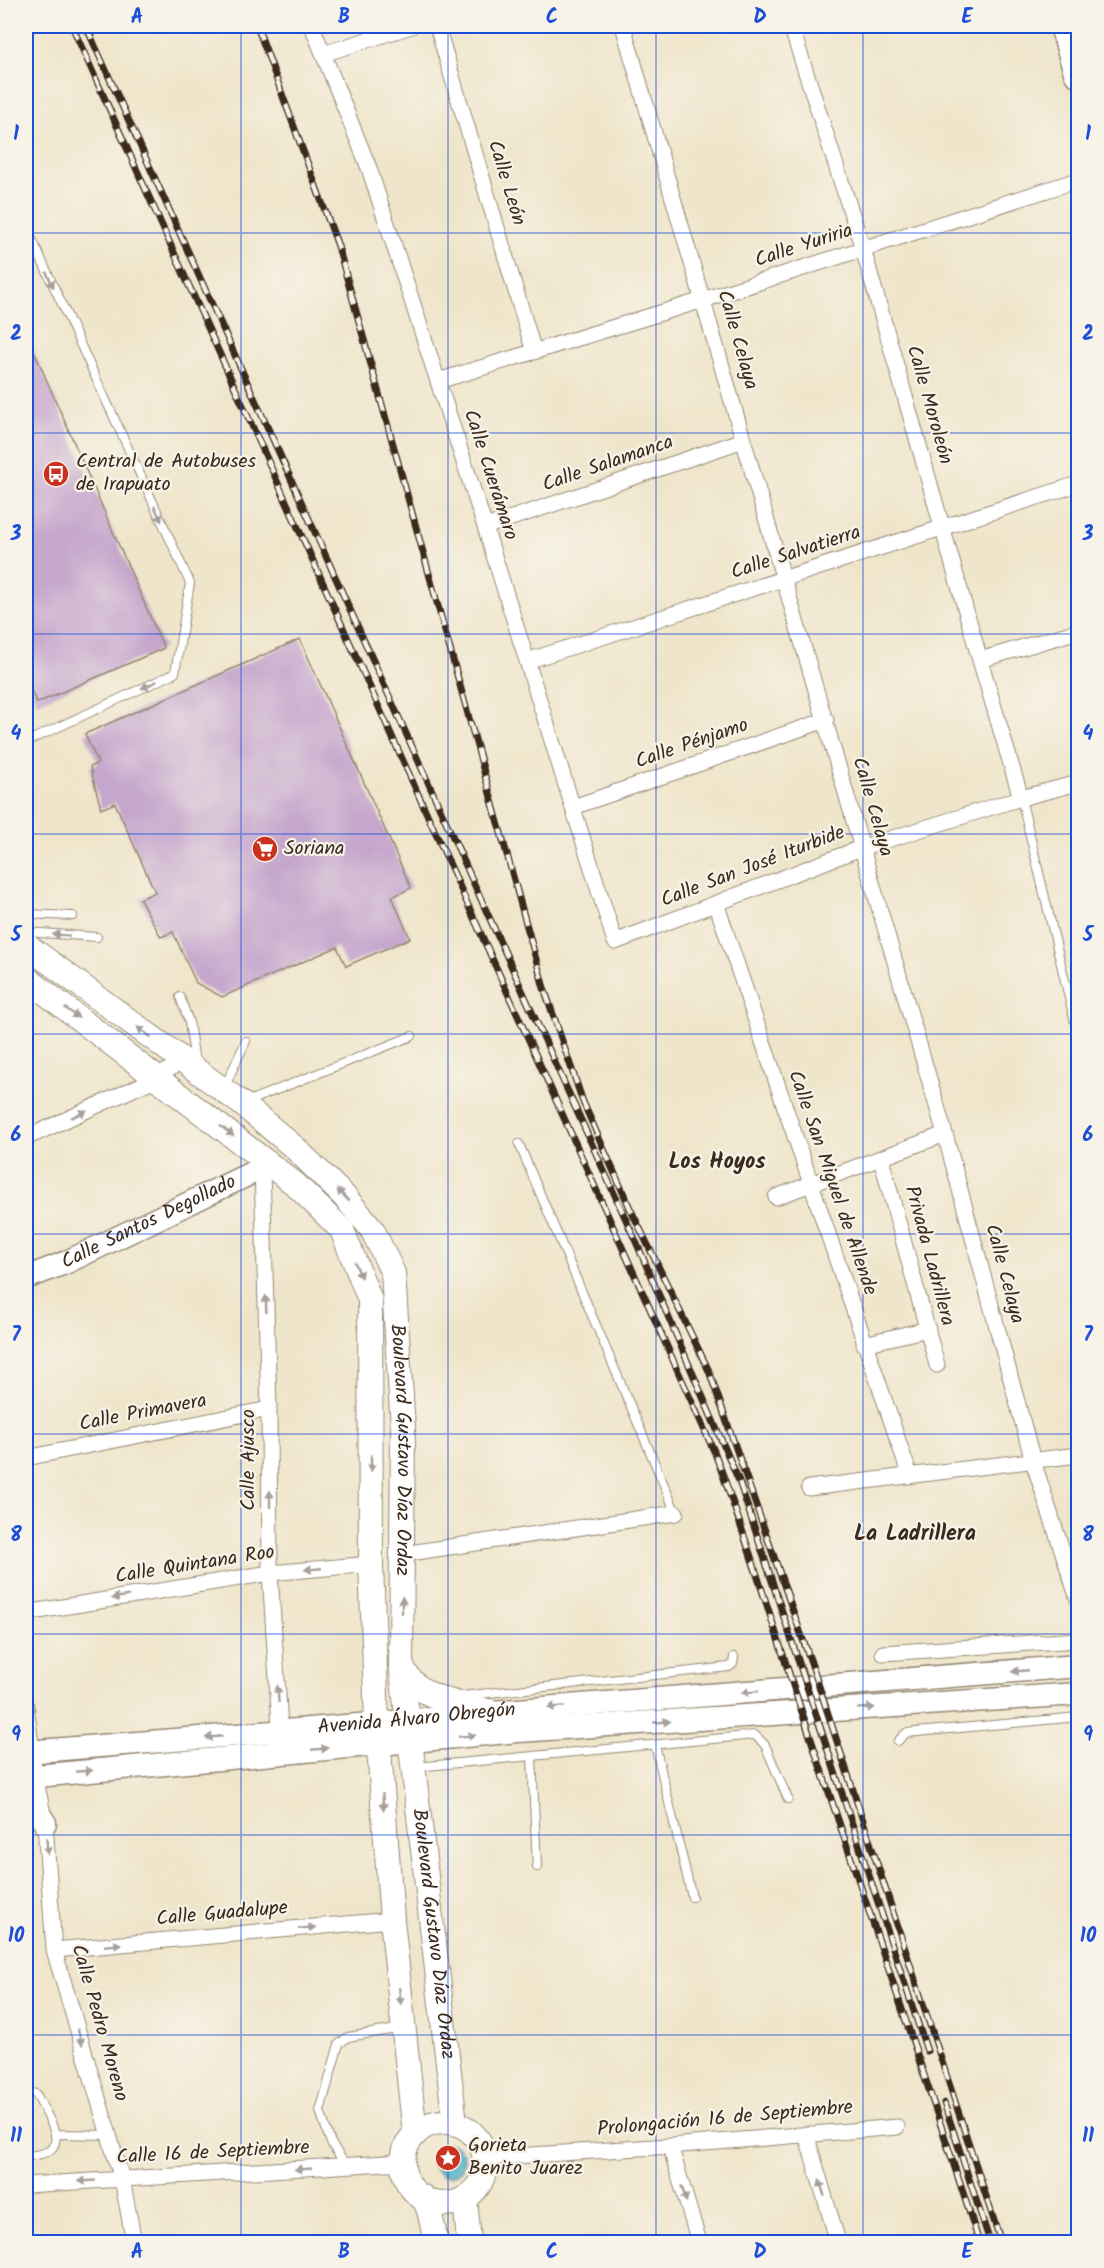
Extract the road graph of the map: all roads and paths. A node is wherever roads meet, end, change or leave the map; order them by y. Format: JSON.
{"nodes":[{"id":1,"x":312,"y":26,"type":"edge"},
{"id":2,"x":411,"y":26,"type":"edge"},
{"id":3,"x":437,"y":26,"type":"edge"},
{"id":4,"x":623,"y":26,"type":"edge"},
{"id":5,"x":791,"y":26,"type":"edge"},
{"id":6,"x":1064,"y":26,"type":"edge"},
{"id":7,"x":323,"y":54,"type":"junction"},
{"id":8,"x":1078,"y":72,"type":"edge"},
{"id":9,"x":1078,"y":180,"type":"edge"},
{"id":10,"x":26,"y":226,"type":"edge"},
{"id":11,"x":863,"y":249,"type":"junction"},
{"id":12,"x":703,"y":300,"type":"junction"},
{"id":13,"x":534,"y":352,"type":"junction"},
{"id":14,"x":438,"y":381,"type":"junction"},
{"id":15,"x":744,"y":440,"type":"junction"},
{"id":16,"x":1078,"y":484,"type":"edge"},
{"id":17,"x":485,"y":527,"type":"junction"},
{"id":18,"x":942,"y":528,"type":"junction"},
{"id":19,"x":784,"y":580,"type":"junction"},
{"id":20,"x":1078,"y":631,"type":"edge"},
{"id":21,"x":980,"y":660,"type":"junction"},
{"id":22,"x":527,"y":661,"type":"junction"},
{"id":23,"x":826,"y":720,"type":"junction"},
{"id":24,"x":26,"y":742,"type":"edge"},
{"id":25,"x":1078,"y":783,"type":"edge"},
{"id":26,"x":1021,"y":798,"type":"junction"},
{"id":27,"x":573,"y":807,"type":"junction"},
{"id":28,"x":861,"y":848,"type":"junction"},
{"id":29,"x":716,"y":903,"type":"junction"},
{"id":30,"x":26,"y":914,"type":"edge"},
{"id":31,"x":73,"y":916,"type":"dead end"},
{"id":32,"x":26,"y":932,"type":"edge"},
{"id":33,"x":98,"y":937,"type":"dead end"},
{"id":34,"x":615,"y":942,"type":"joint"},
{"id":35,"x":26,"y":945,"type":"edge"},
{"id":36,"x":26,"y":978,"type":"edge"},
{"id":37,"x":180,"y":997,"type":"dead end"},
{"id":38,"x":1078,"y":1035,"type":"edge"},
{"id":39,"x":412,"y":1036,"type":"dead end"},
{"id":40,"x":246,"y":1041,"type":"dead end"},
{"id":41,"x":189,"y":1065,"type":"junction"},
{"id":42,"x":157,"y":1078,"type":"junction"},
{"id":43,"x":232,"y":1097,"type":"junction"},
{"id":44,"x":945,"y":1134,"type":"junction"},
{"id":45,"x":26,"y":1138,"type":"edge"},
{"id":46,"x":519,"y":1143,"type":"dead end"},
{"id":47,"x":881,"y":1158,"type":"junction"},
{"id":48,"x":266,"y":1166,"type":"junction"},
{"id":49,"x":810,"y":1184,"type":"junction"},
{"id":50,"x":776,"y":1197,"type":"dead end"},
{"id":51,"x":26,"y":1278,"type":"edge"},
{"id":52,"x":927,"y":1329,"type":"junction"},
{"id":53,"x":864,"y":1344,"type":"junction"},
{"id":54,"x":937,"y":1365,"type":"dead end"},
{"id":55,"x":269,"y":1408,"type":"junction"},
{"id":56,"x":1078,"y":1455,"type":"edge"},
{"id":57,"x":26,"y":1458,"type":"edge"},
{"id":58,"x":1033,"y":1461,"type":"junction"},
{"id":59,"x":910,"y":1476,"type":"junction"},
{"id":60,"x":809,"y":1488,"type":"dead end"},
{"id":61,"x":676,"y":1513,"type":"joint"},
{"id":62,"x":403,"y":1554,"type":"junction"},
{"id":63,"x":371,"y":1564,"type":"junction"},
{"id":64,"x":270,"y":1573,"type":"junction"},
{"id":65,"x":1078,"y":1599,"type":"edge"},
{"id":66,"x":26,"y":1613,"type":"edge"},
{"id":67,"x":1078,"y":1640,"type":"edge"},
{"id":68,"x":883,"y":1653,"type":"dead end"},
{"id":69,"x":734,"y":1657,"type":"dead end"},
{"id":70,"x":401,"y":1664,"type":"junction"},
{"id":71,"x":1078,"y":1666,"type":"edge"},
{"id":72,"x":1078,"y":1694,"type":"edge"},
{"id":73,"x":442,"y":1698,"type":"junction"},
{"id":74,"x":26,"y":1706,"type":"edge"},
{"id":75,"x":492,"y":1712,"type":"junction"},
{"id":76,"x":1078,"y":1717,"type":"edge"},
{"id":77,"x":408,"y":1731,"type":"junction"},
{"id":78,"x":378,"y":1733,"type":"junction"},
{"id":79,"x":281,"y":1742,"type":"junction"},
{"id":80,"x":898,"y":1742,"type":"dead end"},
{"id":81,"x":655,"y":1745,"type":"junction"},
{"id":82,"x":28,"y":1752,"type":"edge"},
{"id":83,"x":532,"y":1757,"type":"junction"},
{"id":84,"x":412,"y":1768,"type":"junction"},
{"id":85,"x":29,"y":1783,"type":"edge"},
{"id":86,"x":788,"y":1799,"type":"dead end"},
{"id":87,"x":45,"y":1823,"type":"joint"},
{"id":88,"x":537,"y":1867,"type":"dead end"},
{"id":89,"x":692,"y":1897,"type":"dead end"},
{"id":90,"x":392,"y":1920,"type":"junction"},
{"id":91,"x":54,"y":1950,"type":"junction"},
{"id":92,"x":403,"y":2028,"type":"junction"},
{"id":93,"x":26,"y":2091,"type":"edge"},
{"id":94,"x":455,"y":2123,"type":"junction"},
{"id":95,"x":897,"y":2127,"type":"dead end"},
{"id":96,"x":57,"y":2134,"type":"junction"},
{"id":97,"x":415,"y":2134,"type":"junction"},
{"id":98,"x":806,"y":2134,"type":"junction"},
{"id":99,"x":109,"y":2135,"type":"junction"},
{"id":100,"x":670,"y":2146,"type":"junction"},
{"id":101,"x":26,"y":2156,"type":"edge"},
{"id":102,"x":485,"y":2158,"type":"junction"},
{"id":103,"x":403,"y":2162,"type":"junction"},
{"id":104,"x":347,"y":2167,"type":"junction"},
{"id":105,"x":122,"y":2179,"type":"junction"},
{"id":106,"x":26,"y":2185,"type":"edge"},
{"id":107,"x":423,"y":2197,"type":"junction"},
{"id":108,"x":465,"y":2198,"type":"junction"},
{"id":109,"x":134,"y":2242,"type":"edge"},
{"id":110,"x":436,"y":2242,"type":"edge"},
{"id":111,"x":469,"y":2242,"type":"edge"},
{"id":112,"x":699,"y":2242,"type":"edge"},
{"id":113,"x":838,"y":2242,"type":"edge"}],
"edges":[{"from":1,"to":7,"type":"street","name":"Calle Cuerámaro"},
{"from":2,"to":7,"type":"street"},
{"from":3,"to":13,"type":"street","name":"Calle León"},
{"from":4,"to":12,"type":"street","name":"Calle Celaya"},
{"from":5,"to":11,"type":"street","name":"Calle Moroleón"},
{"from":6,"to":8,"type":"highway"},
{"from":7,"to":14,"type":"street","name":"Calle Cuerámaro"},
{"from":9,"to":11,"type":"street","name":"Calle Yuriria"},
{"from":10,"to":24,"type":"lane","one_way":true},
{"from":11,"to":12,"type":"street","name":"Calle Yuriria"},
{"from":11,"to":18,"type":"street","name":"Calle Moroleón"},
{"from":12,"to":13,"type":"street","name":"Calle Yuriria"},
{"from":12,"to":15,"type":"street","name":"Calle Celaya"},
{"from":13,"to":14,"type":"street","name":"Calle Yuriria"},
{"from":14,"to":17,"type":"street","name":"Calle Cuerámaro"},
{"from":15,"to":17,"type":"street","name":"Calle Salamanca"},
{"from":15,"to":19,"type":"street","name":"Calle Celaya"},
{"from":16,"to":18,"type":"street","name":"Calle Salvatierra"},
{"from":17,"to":22,"type":"street","name":"Calle Cuerámaro"},
{"from":18,"to":19,"type":"street","name":"Calle Salvatierra"},
{"from":18,"to":21,"type":"street","name":"Calle Moroleón"},
{"from":19,"to":22,"type":"street","name":"Calle Salvatierra"},
{"from":19,"to":23,"type":"street","name":"Calle Celaya"},
{"from":20,"to":21,"type":"street"},
{"from":21,"to":26,"type":"street","name":"Calle Moroleón"},
{"from":22,"to":27,"type":"street","name":"Calle Cuerámaro"},
{"from":23,"to":27,"type":"street","name":"Calle Pénjamo"},
{"from":23,"to":28,"type":"street","name":"Calle Celaya"},
{"from":25,"to":26,"type":"street","name":"Calle San José Iturbide"},
{"from":26,"to":28,"type":"street","name":"Calle San José Iturbide"},
{"from":26,"to":38,"type":"lane"},
{"from":27,"to":34,"type":"street","name":"Calle Cuerámaro"},
{"from":28,"to":29,"type":"street","name":"Calle San José Iturbide"},
{"from":28,"to":44,"type":"street","name":"Calle Celaya"},
{"from":29,"to":34,"type":"street","name":"Calle San José Iturbide"},
{"from":29,"to":49,"type":"street","name":"Calle San Miguel de Allende"},
{"from":30,"to":31,"type":"lane"},
{"from":33,"to":32,"type":"lane","one_way":true},
{"from":41,"to":35,"type":"main road","name":"Boulevard Gustavo Díaz Ordaz","one_way":true},
{"from":36,"to":42,"type":"main road","name":"Boulevard Gustavo Díaz Ordaz","one_way":true},
{"from":37,"to":41,"type":"lane"},
{"from":39,"to":43,"type":"lane"},
{"from":40,"to":43,"type":"lane"},
{"from":41,"to":42,"type":"street"},
{"from":41,"to":43,"type":"main road","name":"Boulevard Gustavo Díaz Ordaz"},
{"from":45,"to":42,"type":"street","one_way":true},
{"from":42,"to":48,"type":"main road","name":"Boulevard Gustavo Díaz Ordaz","one_way":true},
{"from":62,"to":43,"type":"main road","name":"Boulevard Gustavo Díaz Ordaz","one_way":true},
{"from":44,"to":47,"type":"street"},
{"from":44,"to":58,"type":"street","name":"Calle Celaya"},
{"from":46,"to":61,"type":"lane"},
{"from":47,"to":49,"type":"street"},
{"from":47,"to":52,"type":"street","name":"Privada Ladrillera"},
{"from":48,"to":51,"type":"street","name":"Calle Santos Degollado"},
{"from":55,"to":48,"type":"street","name":"Calle Ajusco","one_way":true},
{"from":48,"to":63,"type":"main road","name":"Boulevard Gustavo Díaz Ordaz","one_way":true},
{"from":49,"to":50,"type":"street"},
{"from":49,"to":53,"type":"street","name":"Calle San Miguel de Allende"},
{"from":52,"to":53,"type":"street"},
{"from":52,"to":54,"type":"street","name":"Privada Ladrillera"},
{"from":53,"to":59,"type":"street","name":"Calle San Miguel de Allende"},
{"from":55,"to":57,"type":"street","name":"Calle Primavera"},
{"from":64,"to":55,"type":"street","name":"Calle Ajusco","one_way":true},
{"from":56,"to":58,"type":"street"},
{"from":58,"to":59,"type":"street"},
{"from":58,"to":65,"type":"street","name":"Calle Celaya"},
{"from":59,"to":60,"type":"street"},
{"from":61,"to":62,"type":"street"},
{"from":70,"to":62,"type":"main road","name":"Boulevard Gustavo Díaz Ordaz","one_way":true},
{"from":63,"to":64,"type":"street","name":"Calle Quintana Roo","one_way":true},
{"from":63,"to":78,"type":"main road","name":"Boulevard Gustavo Díaz Ordaz"},
{"from":64,"to":66,"type":"street","name":"Calle Quintana Roo","one_way":true},
{"from":79,"to":64,"type":"street","name":"Calle Ajusco","one_way":true},
{"from":67,"to":68,"type":"street"},
{"from":69,"to":73,"type":"lane"},
{"from":70,"to":73,"type":"main road"},
{"from":70,"to":77,"type":"main road","name":"Boulevard Gustavo Díaz Ordaz"},
{"from":71,"to":75,"type":"street","name":"Avenida Álvaro Obregón","one_way":true},
{"from":77,"to":72,"type":"street","name":"Avenida Álvaro Obregón","one_way":true},
{"from":73,"to":75,"type":"main road"},
{"from":74,"to":82,"type":"street"},
{"from":75,"to":77,"type":"street","name":"Avenida Álvaro Obregón"},
{"from":76,"to":80,"type":"lane"},
{"from":77,"to":78,"type":"street","name":"Avenida Álvaro Obregón"},
{"from":77,"to":84,"type":"main road","name":"Boulevard Gustavo Díaz Ordaz"},
{"from":78,"to":79,"type":"street","name":"Avenida Álvaro Obregón"},
{"from":78,"to":90,"type":"main road","name":"Boulevard Gustavo Díaz Ordaz","one_way":true},
{"from":79,"to":82,"type":"street","name":"Avenida Álvaro Obregón","one_way":true},
{"from":85,"to":79,"type":"street","name":"Avenida Álvaro Obregón","one_way":true},
{"from":81,"to":83,"type":"lane"},
{"from":81,"to":86,"type":"lane"},
{"from":81,"to":89,"type":"lane"},
{"from":82,"to":85,"type":"street"},
{"from":83,"to":84,"type":"lane"},
{"from":83,"to":88,"type":"lane"},
{"from":84,"to":94,"type":"main road","name":"Boulevard Gustavo Díaz Ordaz"},
{"from":85,"to":87,"type":"street"},
{"from":87,"to":91,"type":"street","name":"Calle Pedro Moreno","one_way":true},
{"from":91,"to":90,"type":"street","name":"Calle Guadalupe","one_way":true},
{"from":90,"to":92,"type":"main road","name":"Boulevard Gustavo Díaz Ordaz","one_way":true},
{"from":91,"to":99,"type":"street","name":"Calle Pedro Moreno","one_way":true},
{"from":92,"to":97,"type":"main road","name":"Boulevard Gustavo Díaz Ordaz"},
{"from":92,"to":104,"type":"lane"},
{"from":93,"to":96,"type":"lane"},
{"from":94,"to":97,"type":"main road"},
{"from":94,"to":102,"type":"main road"},
{"from":95,"to":98,"type":"street","name":"Prolongación 16 de Septiembre"},
{"from":96,"to":99,"type":"lane"},
{"from":96,"to":101,"type":"lane"},
{"from":97,"to":103,"type":"main road"},
{"from":98,"to":100,"type":"street","name":"Prolongación 16 de Septiembre"},
{"from":113,"to":98,"type":"street","one_way":true},
{"from":99,"to":105,"type":"street","name":"Calle Pedro Moreno"},
{"from":100,"to":102,"type":"street","name":"Prolongación 16 de Septiembre"},
{"from":100,"to":112,"type":"street","one_way":true},
{"from":102,"to":108,"type":"main road"},
{"from":103,"to":104,"type":"street","name":"Calle 16 de Septiembre"},
{"from":103,"to":107,"type":"main road"},
{"from":104,"to":105,"type":"street","name":"Calle 16 de Septiembre","one_way":true},
{"from":105,"to":106,"type":"street","name":"Calle 16 de Septiembre","one_way":true},
{"from":105,"to":109,"type":"street","name":"Calle Pedro Moreno"},
{"from":107,"to":108,"type":"main road"},
{"from":107,"to":110,"type":"main road"},
{"from":108,"to":111,"type":"main road"}]}
